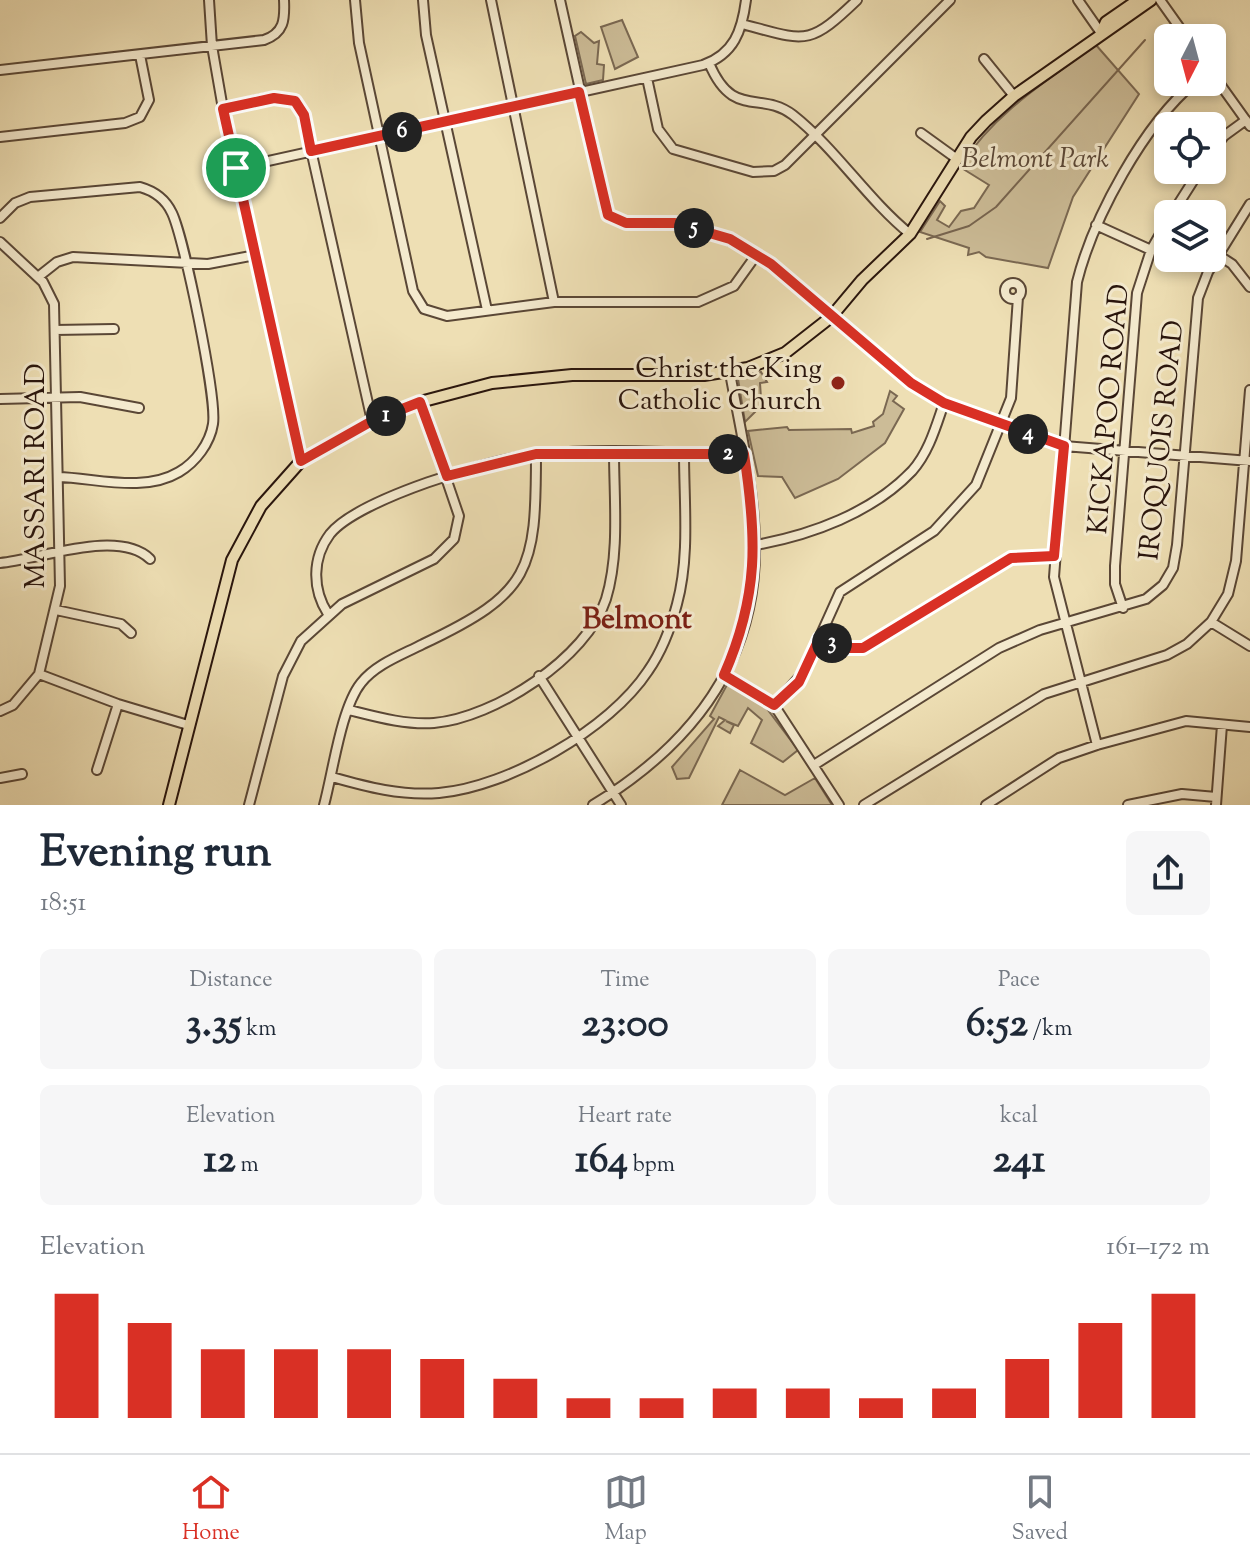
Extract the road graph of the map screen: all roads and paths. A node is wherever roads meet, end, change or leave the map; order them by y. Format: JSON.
{"nodes":[{"id":1,"x":209,"y":0,"type":"edge"},
{"id":2,"x":284,"y":0,"type":"edge"},
{"id":3,"x":355,"y":0,"type":"edge"},
{"id":4,"x":423,"y":0,"type":"edge"},
{"id":5,"x":491,"y":0,"type":"edge"},
{"id":6,"x":560,"y":0,"type":"edge"},
{"id":7,"x":746,"y":0,"type":"edge"},
{"id":8,"x":857,"y":0,"type":"edge"},
{"id":9,"x":950,"y":0,"type":"edge"},
{"id":10,"x":1078,"y":0,"type":"edge"},
{"id":11,"x":1138,"y":0,"type":"edge"},
{"id":12,"x":1151,"y":0,"type":"edge"},
{"id":13,"x":1160,"y":0,"type":"edge"},
{"id":14,"x":742,"y":24,"type":"junction"},
{"id":15,"x":1177,"y":24,"type":"edge"},
{"id":16,"x":1101,"y":33,"type":"junction"},
{"id":17,"x":212,"y":46,"type":"junction"},
{"id":18,"x":140,"y":55,"type":"junction"},
{"id":19,"x":984,"y":59,"type":"dead end"},
{"id":20,"x":709,"y":63,"type":"junction"},
{"id":21,"x":0,"y":70,"type":"edge"},
{"id":22,"x":647,"y":78,"type":"junction"},
{"id":23,"x":579,"y":92,"type":"junction"},
{"id":24,"x":1226,"y":92,"type":"edge"},
{"id":25,"x":1014,"y":96,"type":"junction"},
{"id":26,"x":1180,"y":96,"type":"edge"},
{"id":27,"x":511,"y":107,"type":"junction"},
{"id":28,"x":223,"y":109,"type":"junction"},
{"id":29,"x":445,"y":122,"type":"junction"},
{"id":30,"x":1248,"y":123,"type":"edge"},
{"id":31,"x":921,"y":133,"type":"dead end"},
{"id":32,"x":1226,"y":135,"type":"edge"},
{"id":33,"x":813,"y":136,"type":"junction"},
{"id":34,"x":0,"y":137,"type":"edge"},
{"id":35,"x":379,"y":137,"type":"junction"},
{"id":36,"x":311,"y":151,"type":"junction"},
{"id":37,"x":957,"y":159,"type":"junction"},
{"id":38,"x":236,"y":168,"type":"junction"},
{"id":39,"x":1250,"y":204,"type":"edge"},
{"id":40,"x":0,"y":218,"type":"edge"},
{"id":41,"x":1096,"y":225,"type":"junction"},
{"id":42,"x":910,"y":234,"type":"junction"},
{"id":43,"x":0,"y":242,"type":"edge"},
{"id":44,"x":1226,"y":242,"type":"edge"},
{"id":45,"x":1154,"y":245,"type":"edge"},
{"id":46,"x":1151,"y":250,"type":"junction"},
{"id":47,"x":757,"y":254,"type":"junction"},
{"id":48,"x":256,"y":255,"type":"junction"},
{"id":49,"x":1226,"y":260,"type":"edge"},
{"id":50,"x":184,"y":263,"type":"junction"},
{"id":51,"x":1210,"y":272,"type":"edge"},
{"id":52,"x":38,"y":277,"type":"junction"},
{"id":53,"x":1250,"y":287,"type":"edge"},
{"id":54,"x":1018,"y":297,"type":"dead end"},
{"id":55,"x":554,"y":302,"type":"junction"},
{"id":56,"x":487,"y":310,"type":"junction"},
{"id":57,"x":831,"y":317,"type":"junction"},
{"id":58,"x":114,"y":329,"type":"dead end"},
{"id":59,"x":55,"y":330,"type":"junction"},
{"id":60,"x":730,"y":373,"type":"junction"},
{"id":61,"x":1250,"y":390,"type":"edge"},
{"id":62,"x":56,"y":398,"type":"junction"},
{"id":63,"x":0,"y":399,"type":"edge"},
{"id":64,"x":420,"y":402,"type":"junction"},
{"id":65,"x":944,"y":403,"type":"junction"},
{"id":66,"x":139,"y":408,"type":"dead end"},
{"id":67,"x":372,"y":421,"type":"junction"},
{"id":68,"x":1001,"y":425,"type":"junction"},
{"id":69,"x":1064,"y":446,"type":"junction"},
{"id":70,"x":1124,"y":451,"type":"junction"},
{"id":71,"x":614,"y":452,"type":"junction"},
{"id":72,"x":684,"y":453,"type":"junction"},
{"id":73,"x":536,"y":454,"type":"junction"},
{"id":74,"x":744,"y":454,"type":"junction"},
{"id":75,"x":1184,"y":456,"type":"junction"},
{"id":76,"x":301,"y":461,"type":"junction"},
{"id":77,"x":1247,"y":461,"type":"edge"},
{"id":78,"x":447,"y":476,"type":"junction"},
{"id":79,"x":58,"y":477,"type":"junction"},
{"id":80,"x":756,"y":545,"type":"junction"},
{"id":81,"x":59,"y":549,"type":"junction"},
{"id":82,"x":1054,"y":556,"type":"junction"},
{"id":83,"x":150,"y":559,"type":"dead end"},
{"id":84,"x":0,"y":563,"type":"edge"},
{"id":85,"x":1123,"y":608,"type":"junction"},
{"id":86,"x":56,"y":610,"type":"junction"},
{"id":87,"x":328,"y":614,"type":"junction"},
{"id":88,"x":1211,"y":622,"type":"junction"},
{"id":89,"x":1064,"y":623,"type":"junction"},
{"id":90,"x":131,"y":633,"type":"dead end"},
{"id":91,"x":819,"y":639,"type":"junction"},
{"id":92,"x":1250,"y":646,"type":"edge"},
{"id":93,"x":39,"y":674,"type":"junction"},
{"id":94,"x":724,"y":675,"type":"junction"},
{"id":95,"x":539,"y":676,"type":"junction"},
{"id":96,"x":1080,"y":682,"type":"junction"},
{"id":97,"x":118,"y":704,"type":"junction"},
{"id":98,"x":774,"y":705,"type":"junction"},
{"id":99,"x":349,"y":710,"type":"junction"},
{"id":100,"x":0,"y":711,"type":"edge"},
{"id":101,"x":188,"y":725,"type":"junction"},
{"id":102,"x":1222,"y":725,"type":"junction"},
{"id":103,"x":1250,"y":727,"type":"edge"},
{"id":104,"x":577,"y":735,"type":"junction"},
{"id":105,"x":1097,"y":745,"type":"junction"},
{"id":106,"x":814,"y":765,"type":"junction"},
{"id":107,"x":97,"y":770,"type":"dead end"},
{"id":108,"x":22,"y":774,"type":"dead end"},
{"id":109,"x":332,"y":777,"type":"junction"},
{"id":110,"x":0,"y":778,"type":"edge"},
{"id":111,"x":613,"y":793,"type":"junction"},
{"id":112,"x":1216,"y":801,"type":"edge"},
{"id":113,"x":169,"y":805,"type":"edge"},
{"id":114,"x":249,"y":805,"type":"edge"},
{"id":115,"x":324,"y":805,"type":"edge"},
{"id":116,"x":593,"y":805,"type":"edge"},
{"id":117,"x":621,"y":805,"type":"edge"},
{"id":118,"x":839,"y":805,"type":"edge"},
{"id":119,"x":864,"y":805,"type":"edge"},
{"id":120,"x":986,"y":805,"type":"edge"},
{"id":121,"x":1128,"y":805,"type":"edge"}],
"edges":[{"from":1,"to":17,"type":"street"},
{"from":2,"to":17,"type":"street"},
{"from":3,"to":35,"type":"street"},
{"from":4,"to":29,"type":"street"},
{"from":5,"to":27,"type":"street"},
{"from":6,"to":23,"type":"street"},
{"from":7,"to":14,"type":"street"},
{"from":8,"to":14,"type":"street"},
{"from":9,"to":33,"type":"street"},
{"from":10,"to":16,"type":"street"},
{"from":11,"to":16,"type":"main road"},
{"from":12,"to":16,"type":"main road"},
{"from":13,"to":15,"type":"street"},
{"from":14,"to":20,"type":"street"},
{"from":16,"to":25,"type":"main road"},
{"from":17,"to":18,"type":"street"},
{"from":17,"to":28,"type":"street"},
{"from":18,"to":21,"type":"street"},
{"from":18,"to":34,"type":"street"},
{"from":19,"to":25,"type":"street"},
{"from":20,"to":22,"type":"street"},
{"from":20,"to":33,"type":"street"},
{"from":22,"to":23,"type":"street"},
{"from":22,"to":33,"type":"street"},
{"from":23,"to":27,"type":"street"},
{"from":23,"to":47,"type":"street"},
{"from":24,"to":30,"type":"street"},
{"from":25,"to":37,"type":"main road"},
{"from":26,"to":41,"type":"street"},
{"from":27,"to":29,"type":"street"},
{"from":27,"to":55,"type":"street"},
{"from":28,"to":36,"type":"street"},
{"from":28,"to":38,"type":"street"},
{"from":29,"to":35,"type":"street"},
{"from":29,"to":56,"type":"street"},
{"from":30,"to":32,"type":"street"},
{"from":31,"to":37,"type":"street"},
{"from":33,"to":42,"type":"street"},
{"from":35,"to":36,"type":"street"},
{"from":35,"to":56,"type":"street"},
{"from":36,"to":38,"type":"street"},
{"from":36,"to":67,"type":"street"},
{"from":37,"to":42,"type":"main road"},
{"from":38,"to":48,"type":"street"},
{"from":39,"to":44,"type":"street","name":"IROQUOIS ROAD"},
{"from":40,"to":50,"type":"street"},
{"from":41,"to":46,"type":"street"},
{"from":41,"to":69,"type":"street"},
{"from":42,"to":57,"type":"main road"},
{"from":43,"to":52,"type":"street","name":"MASSARI ROAD"},
{"from":45,"to":46,"type":"street","name":"KICKAPOO ROAD"},
{"from":46,"to":70,"type":"street","name":"KICKAPOO ROAD"},
{"from":47,"to":55,"type":"street"},
{"from":47,"to":57,"type":"street"},
{"from":48,"to":50,"type":"street"},
{"from":48,"to":76,"type":"street"},
{"from":49,"to":53,"type":"street"},
{"from":50,"to":52,"type":"street"},
{"from":50,"to":79,"type":"street"},
{"from":51,"to":75,"type":"street","name":"IROQUOIS ROAD"},
{"from":52,"to":59,"type":"street","name":"MASSARI ROAD"},
{"from":54,"to":68,"type":"street"},
{"from":55,"to":56,"type":"street"},
{"from":57,"to":60,"type":"main road"},
{"from":57,"to":65,"type":"street"},
{"from":58,"to":59,"type":"street"},
{"from":59,"to":62,"type":"street","name":"MASSARI ROAD"},
{"from":60,"to":64,"type":"main road"},
{"from":60,"to":74,"type":"street"},
{"from":61,"to":77,"type":"street"},
{"from":62,"to":63,"type":"street"},
{"from":62,"to":66,"type":"street"},
{"from":62,"to":79,"type":"street","name":"MASSARI ROAD"},
{"from":64,"to":67,"type":"main road"},
{"from":64,"to":78,"type":"street"},
{"from":65,"to":68,"type":"street"},
{"from":65,"to":80,"type":"street"},
{"from":67,"to":76,"type":"main road"},
{"from":68,"to":69,"type":"street"},
{"from":68,"to":91,"type":"street"},
{"from":69,"to":70,"type":"street"},
{"from":69,"to":82,"type":"street"},
{"from":70,"to":75,"type":"street"},
{"from":70,"to":85,"type":"street","name":"KICKAPOO ROAD"},
{"from":71,"to":72,"type":"street"},
{"from":71,"to":73,"type":"street"},
{"from":71,"to":95,"type":"street"},
{"from":72,"to":74,"type":"street"},
{"from":72,"to":104,"type":"street"},
{"from":73,"to":78,"type":"street"},
{"from":73,"to":99,"type":"street"},
{"from":74,"to":80,"type":"street"},
{"from":75,"to":77,"type":"street"},
{"from":75,"to":85,"type":"street","name":"IROQUOIS ROAD"},
{"from":76,"to":101,"type":"main road"},
{"from":77,"to":88,"type":"street"},
{"from":78,"to":87,"type":"street"},
{"from":78,"to":87,"type":"street"},
{"from":79,"to":81,"type":"street","name":"MASSARI ROAD"},
{"from":80,"to":94,"type":"street"},
{"from":81,"to":83,"type":"street"},
{"from":81,"to":84,"type":"street"},
{"from":81,"to":86,"type":"street","name":"MASSARI ROAD"},
{"from":82,"to":89,"type":"street"},
{"from":82,"to":91,"type":"street"},
{"from":85,"to":89,"type":"street","name":"IROQUOIS ROAD"},
{"from":86,"to":90,"type":"street"},
{"from":86,"to":93,"type":"street","name":"MASSARI ROAD"},
{"from":87,"to":114,"type":"street"},
{"from":88,"to":92,"type":"street"},
{"from":88,"to":96,"type":"street"},
{"from":89,"to":96,"type":"street"},
{"from":89,"to":106,"type":"street","name":"IROQUOIS ROAD"},
{"from":91,"to":98,"type":"street"},
{"from":93,"to":97,"type":"street"},
{"from":93,"to":100,"type":"street","name":"MASSARI ROAD"},
{"from":94,"to":98,"type":"street"},
{"from":94,"to":111,"type":"street"},
{"from":95,"to":99,"type":"street"},
{"from":95,"to":104,"type":"street"},
{"from":96,"to":105,"type":"street"},
{"from":96,"to":119,"type":"street"},
{"from":97,"to":101,"type":"street"},
{"from":97,"to":107,"type":"street"},
{"from":98,"to":106,"type":"street"},
{"from":99,"to":109,"type":"street"},
{"from":101,"to":113,"type":"main road"},
{"from":102,"to":103,"type":"street"},
{"from":102,"to":105,"type":"street"},
{"from":102,"to":112,"type":"street"},
{"from":104,"to":109,"type":"street"},
{"from":104,"to":111,"type":"street"},
{"from":105,"to":120,"type":"street"},
{"from":106,"to":118,"type":"street"},
{"from":108,"to":110,"type":"street"},
{"from":109,"to":115,"type":"street"},
{"from":111,"to":116,"type":"street"},
{"from":111,"to":117,"type":"street"},
{"from":112,"to":121,"type":"street"}]}
